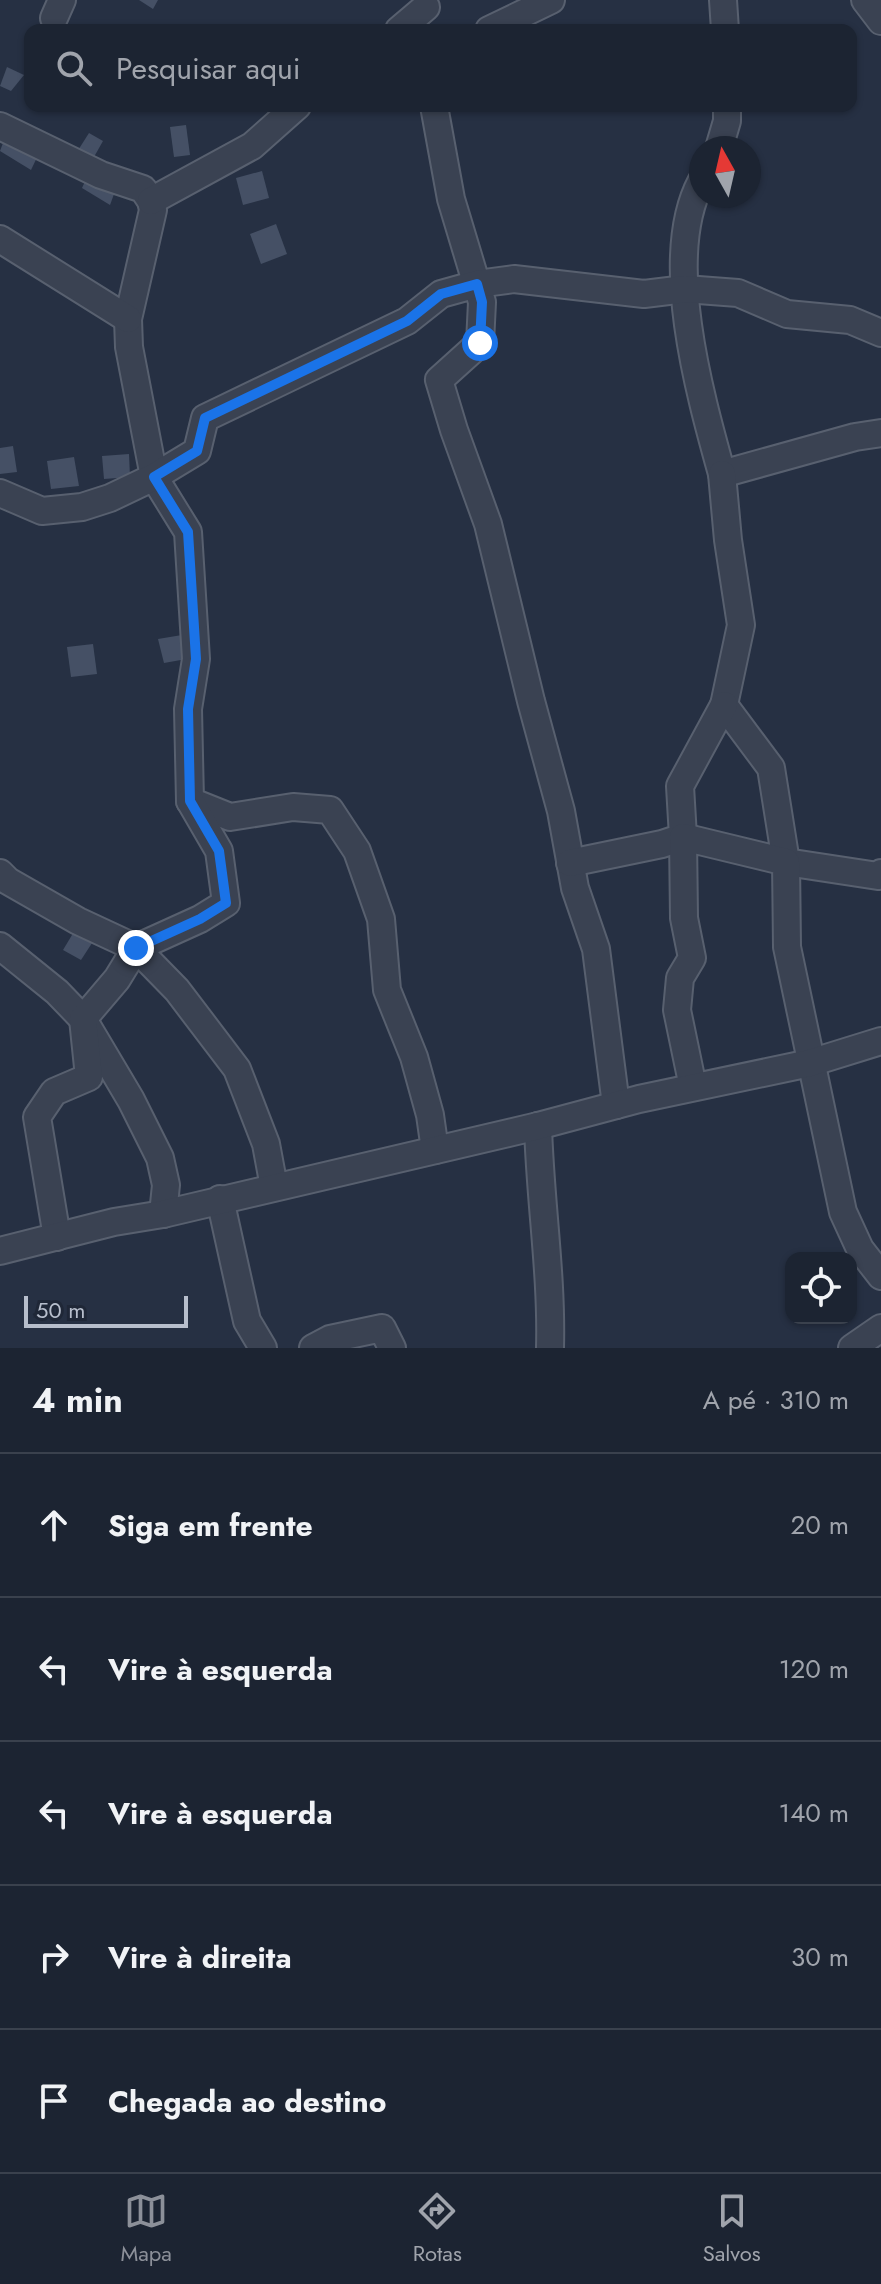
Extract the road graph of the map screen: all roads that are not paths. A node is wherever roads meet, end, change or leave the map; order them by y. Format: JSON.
{"nodes":[{"id":1,"x":551,"y":0,"type":"edge"},
{"id":2,"x":723,"y":0,"type":"edge"},
{"id":3,"x":865,"y":0,"type":"edge"},
{"id":4,"x":426,"y":12,"type":"edge"},
{"id":5,"x":881,"y":21,"type":"edge"},
{"id":6,"x":408,"y":24,"type":"edge"},
{"id":7,"x":501,"y":24,"type":"edge"},
{"id":8,"x":725,"y":24,"type":"edge"},
{"id":9,"x":290,"y":112,"type":"edge"},
{"id":10,"x":435,"y":112,"type":"edge"},
{"id":11,"x":727,"y":112,"type":"edge"},
{"id":12,"x":0,"y":126,"type":"edge"},
{"id":13,"x":723,"y":136,"type":"edge"},
{"id":14,"x":151,"y":201,"type":"junction"},
{"id":15,"x":690,"y":208,"type":"edge"},
{"id":16,"x":0,"y":239,"type":"edge"},
{"id":17,"x":477,"y":284,"type":"junction"},
{"id":18,"x":685,"y":289,"type":"junction"},
{"id":19,"x":128,"y":319,"type":"junction"},
{"id":20,"x":881,"y":333,"type":"edge"},
{"id":21,"x":881,"y":433,"type":"edge"},
{"id":22,"x":722,"y":474,"type":"junction"},
{"id":23,"x":154,"y":477,"type":"junction"},
{"id":24,"x":0,"y":493,"type":"edge"},
{"id":25,"x":724,"y":705,"type":"junction"},
{"id":26,"x":190,"y":801,"type":"junction"},
{"id":27,"x":683,"y":837,"type":"junction"},
{"id":28,"x":786,"y":862,"type":"junction"},
{"id":29,"x":570,"y":863,"type":"junction"},
{"id":30,"x":0,"y":873,"type":"edge"},
{"id":31,"x":881,"y":873,"type":"edge"},
{"id":32,"x":0,"y":946,"type":"edge"},
{"id":33,"x":136,"y":948,"type":"junction"},
{"id":34,"x":83,"y":1019,"type":"junction"},
{"id":35,"x":881,"y":1041,"type":"edge"},
{"id":36,"x":810,"y":1063,"type":"junction"},
{"id":37,"x":693,"y":1087,"type":"junction"},
{"id":38,"x":616,"y":1105,"type":"junction"},
{"id":39,"x":538,"y":1126,"type":"junction"},
{"id":40,"x":435,"y":1150,"type":"junction"},
{"id":41,"x":274,"y":1187,"type":"junction"},
{"id":42,"x":220,"y":1199,"type":"junction"},
{"id":43,"x":163,"y":1214,"type":"junction"},
{"id":44,"x":57,"y":1237,"type":"junction"},
{"id":45,"x":0,"y":1251,"type":"edge"},
{"id":46,"x":881,"y":1276,"type":"edge"},
{"id":47,"x":881,"y":1328,"type":"edge"},
{"id":48,"x":263,"y":1348,"type":"edge"},
{"id":49,"x":313,"y":1348,"type":"edge"},
{"id":50,"x":392,"y":1348,"type":"edge"},
{"id":51,"x":550,"y":1348,"type":"edge"},
{"id":52,"x":852,"y":1348,"type":"edge"}],
"edges":[{"from":1,"to":7,"type":"street"},
{"from":2,"to":8,"type":"street"},
{"from":3,"to":5,"type":"street"},
{"from":4,"to":6,"type":"street"},
{"from":9,"to":14,"type":"street"},
{"from":10,"to":17,"type":"street"},
{"from":11,"to":13,"type":"street"},
{"from":12,"to":14,"type":"street"},
{"from":14,"to":19,"type":"street"},
{"from":15,"to":18,"type":"street"},
{"from":16,"to":19,"type":"street"},
{"from":17,"to":18,"type":"street"},
{"from":17,"to":23,"type":"street"},
{"from":17,"to":29,"type":"street"},
{"from":18,"to":20,"type":"street"},
{"from":18,"to":22,"type":"street"},
{"from":19,"to":23,"type":"street"},
{"from":21,"to":22,"type":"street"},
{"from":22,"to":25,"type":"street"},
{"from":23,"to":24,"type":"street"},
{"from":23,"to":26,"type":"street"},
{"from":25,"to":27,"type":"street"},
{"from":25,"to":28,"type":"street"},
{"from":26,"to":33,"type":"street"},
{"from":26,"to":40,"type":"street"},
{"from":27,"to":28,"type":"street"},
{"from":27,"to":29,"type":"street"},
{"from":27,"to":37,"type":"street"},
{"from":28,"to":31,"type":"street"},
{"from":28,"to":36,"type":"street"},
{"from":29,"to":38,"type":"street"},
{"from":30,"to":33,"type":"street"},
{"from":32,"to":34,"type":"street"},
{"from":33,"to":34,"type":"street"},
{"from":33,"to":41,"type":"street"},
{"from":34,"to":43,"type":"street"},
{"from":34,"to":44,"type":"street"},
{"from":35,"to":36,"type":"street"},
{"from":36,"to":37,"type":"street"},
{"from":36,"to":46,"type":"street"},
{"from":37,"to":38,"type":"street"},
{"from":38,"to":39,"type":"street"},
{"from":39,"to":40,"type":"street"},
{"from":39,"to":51,"type":"street"},
{"from":40,"to":41,"type":"street"},
{"from":41,"to":42,"type":"street"},
{"from":42,"to":43,"type":"street"},
{"from":42,"to":48,"type":"street"},
{"from":43,"to":44,"type":"street"},
{"from":44,"to":45,"type":"street"},
{"from":47,"to":52,"type":"street"},
{"from":49,"to":50,"type":"street"}]}
